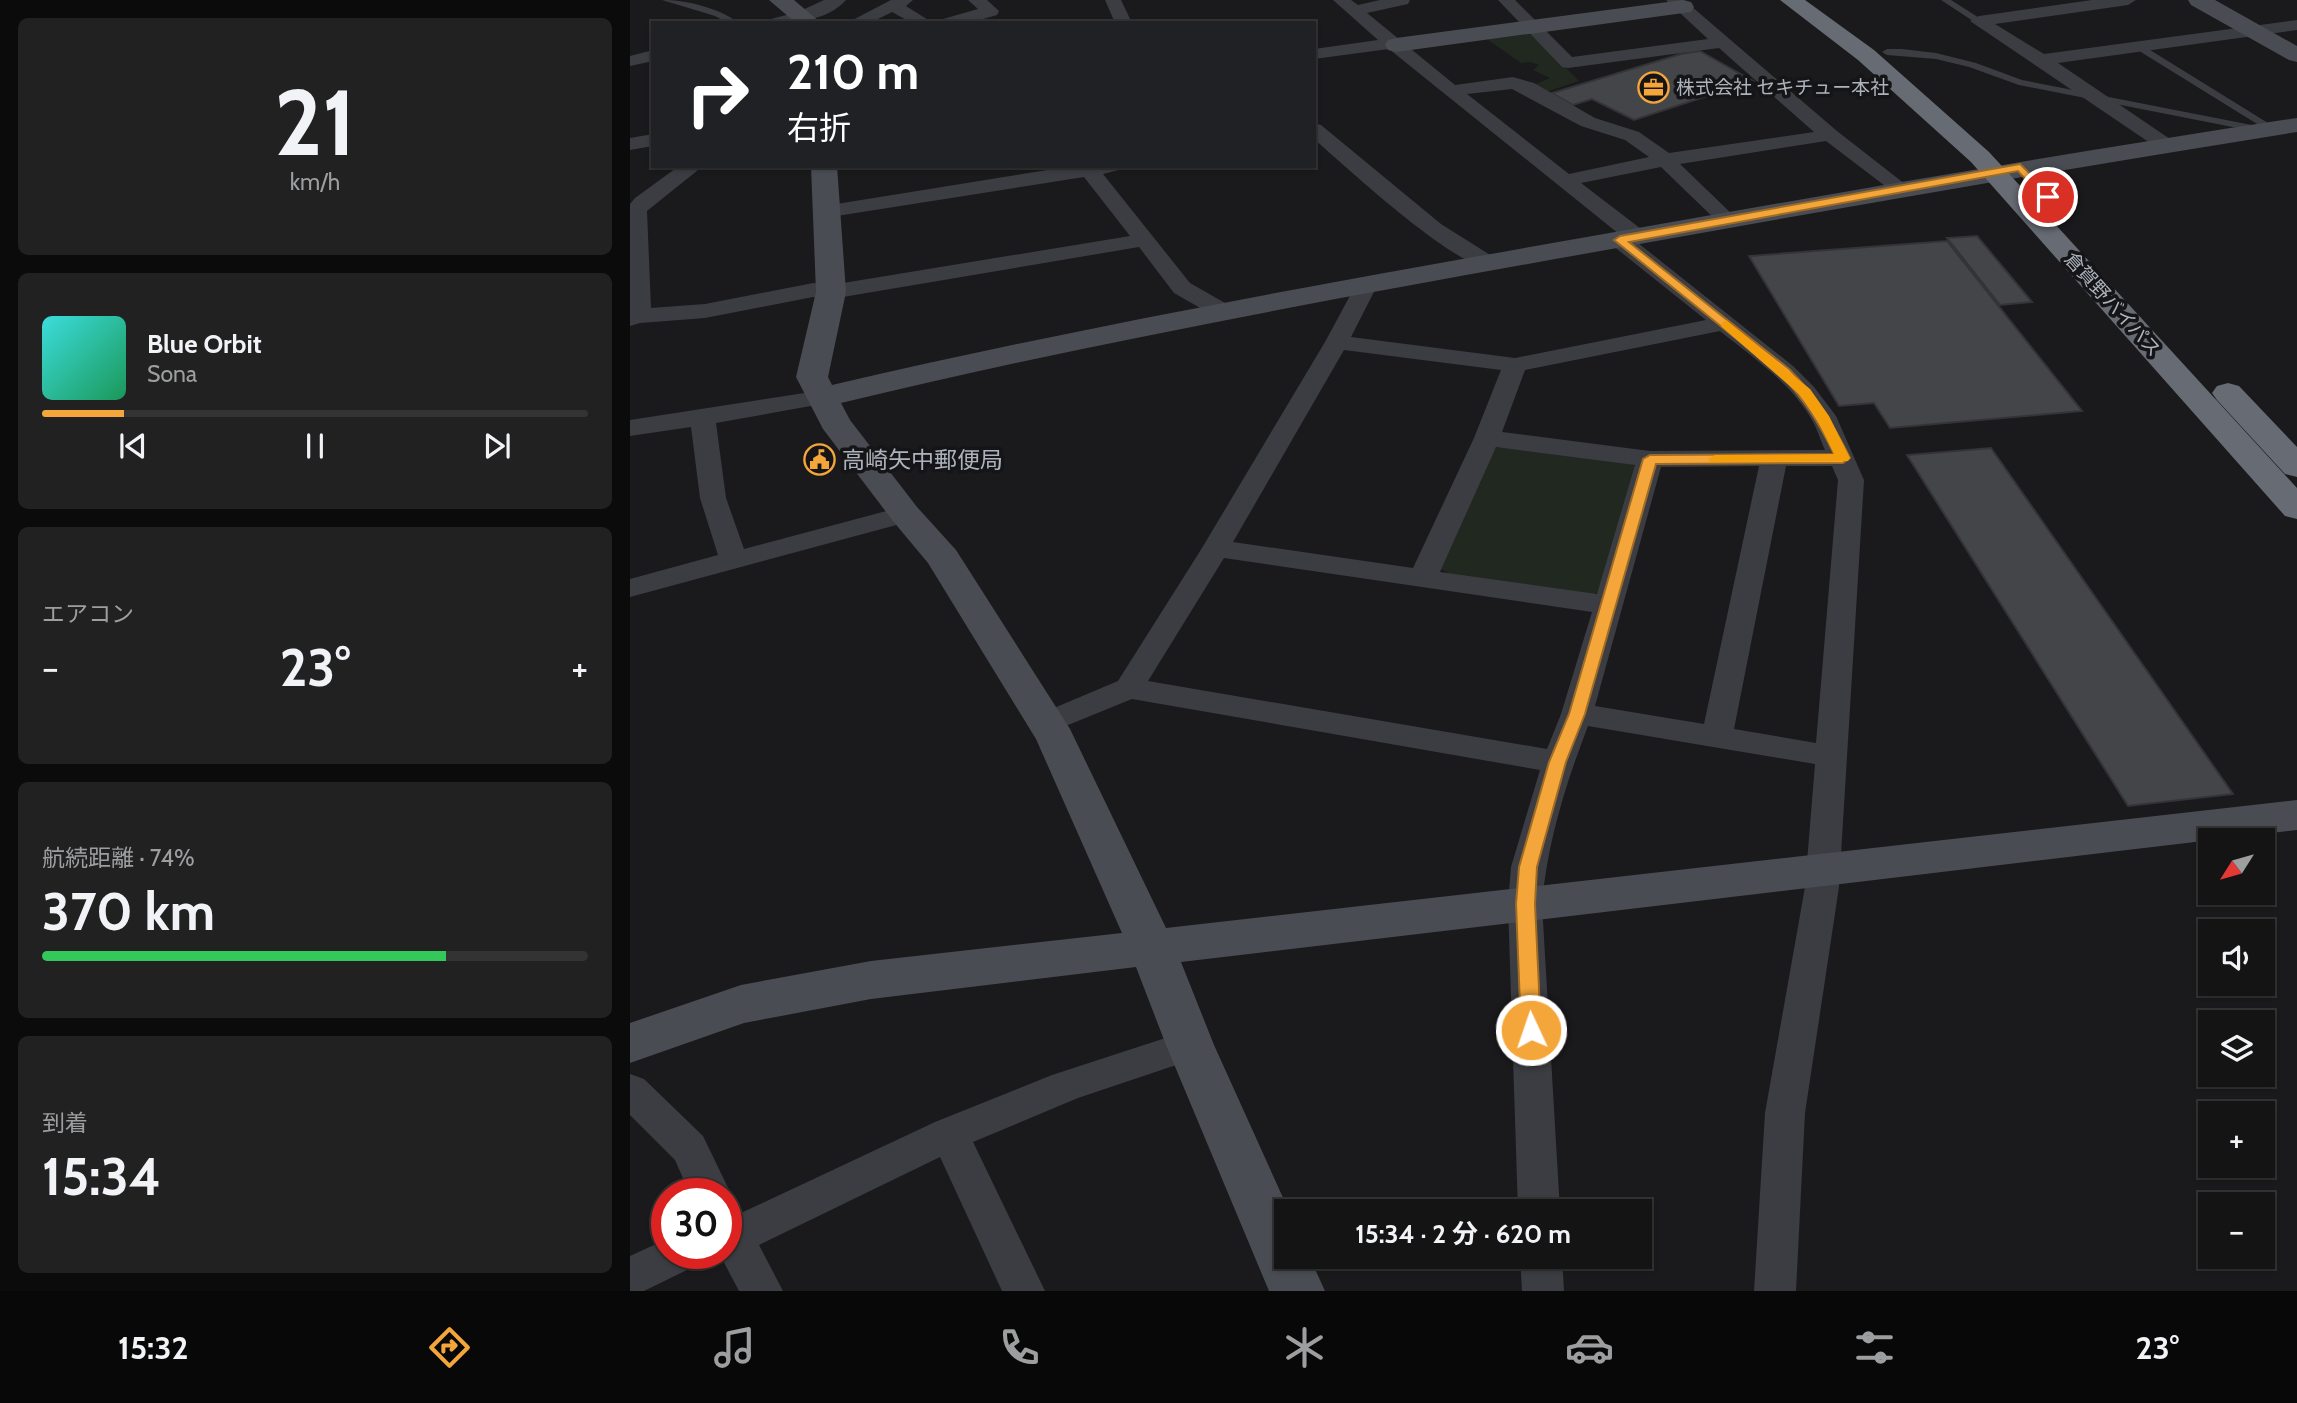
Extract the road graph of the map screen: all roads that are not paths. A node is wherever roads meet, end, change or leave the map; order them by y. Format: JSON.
{"nodes":[{"id":1,"x":666,"y":0,"type":"edge"},
{"id":2,"x":780,"y":0,"type":"edge"},
{"id":3,"x":838,"y":0,"type":"edge"},
{"id":4,"x":976,"y":0,"type":"edge"},
{"id":5,"x":1114,"y":0,"type":"edge"},
{"id":6,"x":1402,"y":0,"type":"edge"},
{"id":7,"x":1506,"y":0,"type":"edge"},
{"id":8,"x":1791,"y":0,"type":"edge"},
{"id":9,"x":1814,"y":0,"type":"edge"},
{"id":10,"x":1945,"y":0,"type":"edge"},
{"id":11,"x":2128,"y":0,"type":"edge"},
{"id":12,"x":2199,"y":0,"type":"edge"},
{"id":13,"x":898,"y":3,"type":"edge"},
{"id":14,"x":1679,"y":4,"type":"edge"},
{"id":15,"x":1348,"y":5,"type":"edge"},
{"id":16,"x":807,"y":19,"type":"edge"},
{"id":17,"x":731,"y":21,"type":"edge"},
{"id":18,"x":859,"y":21,"type":"edge"},
{"id":19,"x":922,"y":21,"type":"edge"},
{"id":20,"x":956,"y":21,"type":"edge"},
{"id":21,"x":1123,"y":21,"type":"edge"},
{"id":22,"x":1979,"y":21,"type":"junction"},
{"id":23,"x":2297,"y":24,"type":"edge"},
{"id":24,"x":1532,"y":27,"type":"junction"},
{"id":25,"x":2252,"y":31,"type":"junction"},
{"id":26,"x":1726,"y":43,"type":"junction"},
{"id":27,"x":1395,"y":44,"type":"junction"},
{"id":28,"x":2139,"y":47,"type":"junction"},
{"id":29,"x":1887,"y":52,"type":"junction"},
{"id":30,"x":1316,"y":54,"type":"edge"},
{"id":31,"x":2297,"y":55,"type":"edge"},
{"id":32,"x":651,"y":56,"type":"edge"},
{"id":33,"x":2041,"y":60,"type":"junction"},
{"id":34,"x":630,"y":61,"type":"edge"},
{"id":35,"x":1451,"y":91,"type":"junction"},
{"id":36,"x":2100,"y":100,"type":"junction"},
{"id":37,"x":2278,"y":128,"type":"edge"},
{"id":38,"x":1316,"y":133,"type":"edge"},
{"id":39,"x":1830,"y":135,"type":"junction"},
{"id":40,"x":651,"y":140,"type":"edge"},
{"id":41,"x":630,"y":144,"type":"edge"},
{"id":42,"x":2166,"y":145,"type":"junction"},
{"id":43,"x":1665,"y":160,"type":"junction"},
{"id":44,"x":690,"y":168,"type":"edge"},
{"id":45,"x":824,"y":168,"type":"edge"},
{"id":46,"x":1087,"y":168,"type":"edge"},
{"id":47,"x":2007,"y":170,"type":"junction"},
{"id":48,"x":1568,"y":180,"type":"junction"},
{"id":49,"x":1900,"y":188,"type":"junction"},
{"id":50,"x":824,"y":212,"type":"junction"},
{"id":51,"x":1727,"y":220,"type":"junction"},
{"id":52,"x":1629,"y":238,"type":"junction"},
{"id":53,"x":1144,"y":240,"type":"junction"},
{"id":54,"x":1487,"y":263,"type":"junction"},
{"id":55,"x":1367,"y":284,"type":"junction"},
{"id":56,"x":831,"y":292,"type":"junction"},
{"id":57,"x":1224,"y":312,"type":"junction"},
{"id":58,"x":633,"y":318,"type":"edge"},
{"id":59,"x":1724,"y":323,"type":"junction"},
{"id":60,"x":1337,"y":342,"type":"junction"},
{"id":61,"x":2186,"y":348,"type":"dead end"},
{"id":62,"x":1515,"y":365,"type":"junction"},
{"id":63,"x":2214,"y":377,"type":"dead end"},
{"id":64,"x":824,"y":397,"type":"junction"},
{"id":65,"x":703,"y":418,"type":"junction"},
{"id":66,"x":630,"y":428,"type":"edge"},
{"id":67,"x":1487,"y":438,"type":"junction"},
{"id":68,"x":1843,"y":458,"type":"junction"},
{"id":69,"x":1650,"y":459,"type":"junction"},
{"id":70,"x":1774,"y":459,"type":"junction"},
{"id":71,"x":2297,"y":467,"type":"edge"},
{"id":72,"x":2297,"y":509,"type":"edge"},
{"id":73,"x":905,"y":514,"type":"junction"},
{"id":74,"x":1216,"y":548,"type":"junction"},
{"id":75,"x":734,"y":559,"type":"junction"},
{"id":76,"x":1423,"y":577,"type":"junction"},
{"id":77,"x":630,"y":588,"type":"edge"},
{"id":78,"x":1607,"y":605,"type":"junction"},
{"id":79,"x":1129,"y":688,"type":"junction"},
{"id":80,"x":1577,"y":714,"type":"junction"},
{"id":81,"x":1046,"y":723,"type":"junction"},
{"id":82,"x":1717,"y":737,"type":"junction"},
{"id":83,"x":1831,"y":756,"type":"junction"},
{"id":84,"x":1558,"y":762,"type":"junction"},
{"id":85,"x":2297,"y":815,"type":"edge"},
{"id":86,"x":1824,"y":868,"type":"junction"},
{"id":87,"x":1525,"y":904,"type":"junction"},
{"id":88,"x":1152,"y":947,"type":"junction"},
{"id":89,"x":630,"y":1043,"type":"edge"},
{"id":90,"x":1190,"y":1045,"type":"junction"},
{"id":91,"x":630,"y":1090,"type":"edge"},
{"id":92,"x":949,"y":1134,"type":"junction"},
{"id":93,"x":703,"y":1178,"type":"edge"},
{"id":94,"x":1538,"y":1199,"type":"edge"},
{"id":95,"x":742,"y":1216,"type":"edge"},
{"id":96,"x":742,"y":1254,"type":"edge"},
{"id":97,"x":651,"y":1267,"type":"edge"},
{"id":98,"x":1542,"y":1269,"type":"edge"},
{"id":99,"x":630,"y":1277,"type":"edge"},
{"id":100,"x":762,"y":1291,"type":"edge"},
{"id":101,"x":1024,"y":1291,"type":"edge"},
{"id":102,"x":1297,"y":1291,"type":"edge"},
{"id":103,"x":1543,"y":1291,"type":"edge"},
{"id":104,"x":1775,"y":1291,"type":"edge"}],
"edges":[{"from":1,"to":17,"type":"lane"},
{"from":2,"to":16,"type":"street"},
{"from":3,"to":16,"type":"street"},
{"from":4,"to":20,"type":"street"},
{"from":5,"to":21,"type":"street"},
{"from":6,"to":15,"type":"street"},
{"from":7,"to":24,"type":"street"},
{"from":8,"to":47,"type":"highway","name":"倉賀野バイパス"},
{"from":9,"to":29,"type":"highway","name":"倉賀野バイパス"},
{"from":10,"to":22,"type":"lane"},
{"from":11,"to":22,"type":"street"},
{"from":12,"to":25,"type":"street"},
{"from":13,"to":18,"type":"street"},
{"from":13,"to":19,"type":"street"},
{"from":14,"to":24,"type":"street"},
{"from":14,"to":26,"type":"street"},
{"from":15,"to":27,"type":"street"},
{"from":22,"to":33,"type":"street"},
{"from":23,"to":25,"type":"street"},
{"from":24,"to":26,"type":"street"},
{"from":24,"to":27,"type":"street"},
{"from":25,"to":28,"type":"street"},
{"from":25,"to":31,"type":"street"},
{"from":26,"to":39,"type":"street"},
{"from":27,"to":30,"type":"street"},
{"from":27,"to":35,"type":"street"},
{"from":28,"to":33,"type":"street"},
{"from":28,"to":37,"type":"lane"},
{"from":29,"to":36,"type":"lane"},
{"from":29,"to":47,"type":"highway","name":"倉賀野バイパス"},
{"from":32,"to":34,"type":"street"},
{"from":33,"to":36,"type":"street"},
{"from":35,"to":43,"type":"street"},
{"from":35,"to":48,"type":"street"},
{"from":36,"to":37,"type":"lane"},
{"from":36,"to":42,"type":"street"},
{"from":37,"to":42,"type":"street"},
{"from":38,"to":54,"type":"street"},
{"from":39,"to":43,"type":"street"},
{"from":39,"to":49,"type":"street"},
{"from":40,"to":41,"type":"street"},
{"from":42,"to":47,"type":"street"},
{"from":43,"to":48,"type":"street"},
{"from":43,"to":51,"type":"street"},
{"from":44,"to":58,"type":"street"},
{"from":45,"to":50,"type":"street"},
{"from":46,"to":50,"type":"street"},
{"from":46,"to":53,"type":"street"},
{"from":47,"to":49,"type":"street"},
{"from":47,"to":61,"type":"highway","name":"倉賀野バイパス"},
{"from":47,"to":72,"type":"highway","name":"倉賀野バイパス"},
{"from":48,"to":52,"type":"street"},
{"from":49,"to":51,"type":"street"},
{"from":50,"to":56,"type":"street"},
{"from":51,"to":52,"type":"street"},
{"from":52,"to":54,"type":"street"},
{"from":52,"to":59,"type":"street"},
{"from":53,"to":56,"type":"street"},
{"from":53,"to":57,"type":"street"},
{"from":54,"to":55,"type":"street"},
{"from":55,"to":57,"type":"street"},
{"from":55,"to":60,"type":"street"},
{"from":56,"to":58,"type":"street"},
{"from":56,"to":64,"type":"street"},
{"from":57,"to":64,"type":"street"},
{"from":59,"to":62,"type":"street"},
{"from":59,"to":68,"type":"street"},
{"from":60,"to":62,"type":"street"},
{"from":60,"to":74,"type":"street"},
{"from":62,"to":67,"type":"street"},
{"from":63,"to":71,"type":"highway"},
{"from":64,"to":65,"type":"street"},
{"from":64,"to":73,"type":"street"},
{"from":65,"to":66,"type":"street"},
{"from":65,"to":75,"type":"street"},
{"from":67,"to":69,"type":"street"},
{"from":67,"to":76,"type":"street"},
{"from":68,"to":70,"type":"street"},
{"from":68,"to":83,"type":"street"},
{"from":69,"to":70,"type":"street"},
{"from":69,"to":78,"type":"street"},
{"from":70,"to":82,"type":"street"},
{"from":73,"to":75,"type":"street"},
{"from":73,"to":81,"type":"street"},
{"from":74,"to":76,"type":"street"},
{"from":74,"to":79,"type":"street"},
{"from":75,"to":77,"type":"street"},
{"from":76,"to":78,"type":"street"},
{"from":78,"to":80,"type":"street"},
{"from":79,"to":81,"type":"street"},
{"from":79,"to":84,"type":"street"},
{"from":80,"to":82,"type":"street"},
{"from":80,"to":84,"type":"street"},
{"from":81,"to":88,"type":"street"},
{"from":82,"to":83,"type":"street"},
{"from":83,"to":86,"type":"street"},
{"from":84,"to":87,"type":"street"},
{"from":85,"to":86,"type":"street"},
{"from":86,"to":87,"type":"street"},
{"from":86,"to":104,"type":"street"},
{"from":87,"to":88,"type":"street"},
{"from":87,"to":94,"type":"street"},
{"from":88,"to":89,"type":"street"},
{"from":88,"to":90,"type":"street"},
{"from":90,"to":92,"type":"street"},
{"from":90,"to":102,"type":"street"},
{"from":91,"to":93,"type":"street"},
{"from":92,"to":95,"type":"street"},
{"from":92,"to":101,"type":"street"},
{"from":96,"to":100,"type":"street"},
{"from":97,"to":99,"type":"street"},
{"from":98,"to":103,"type":"street"}]}
